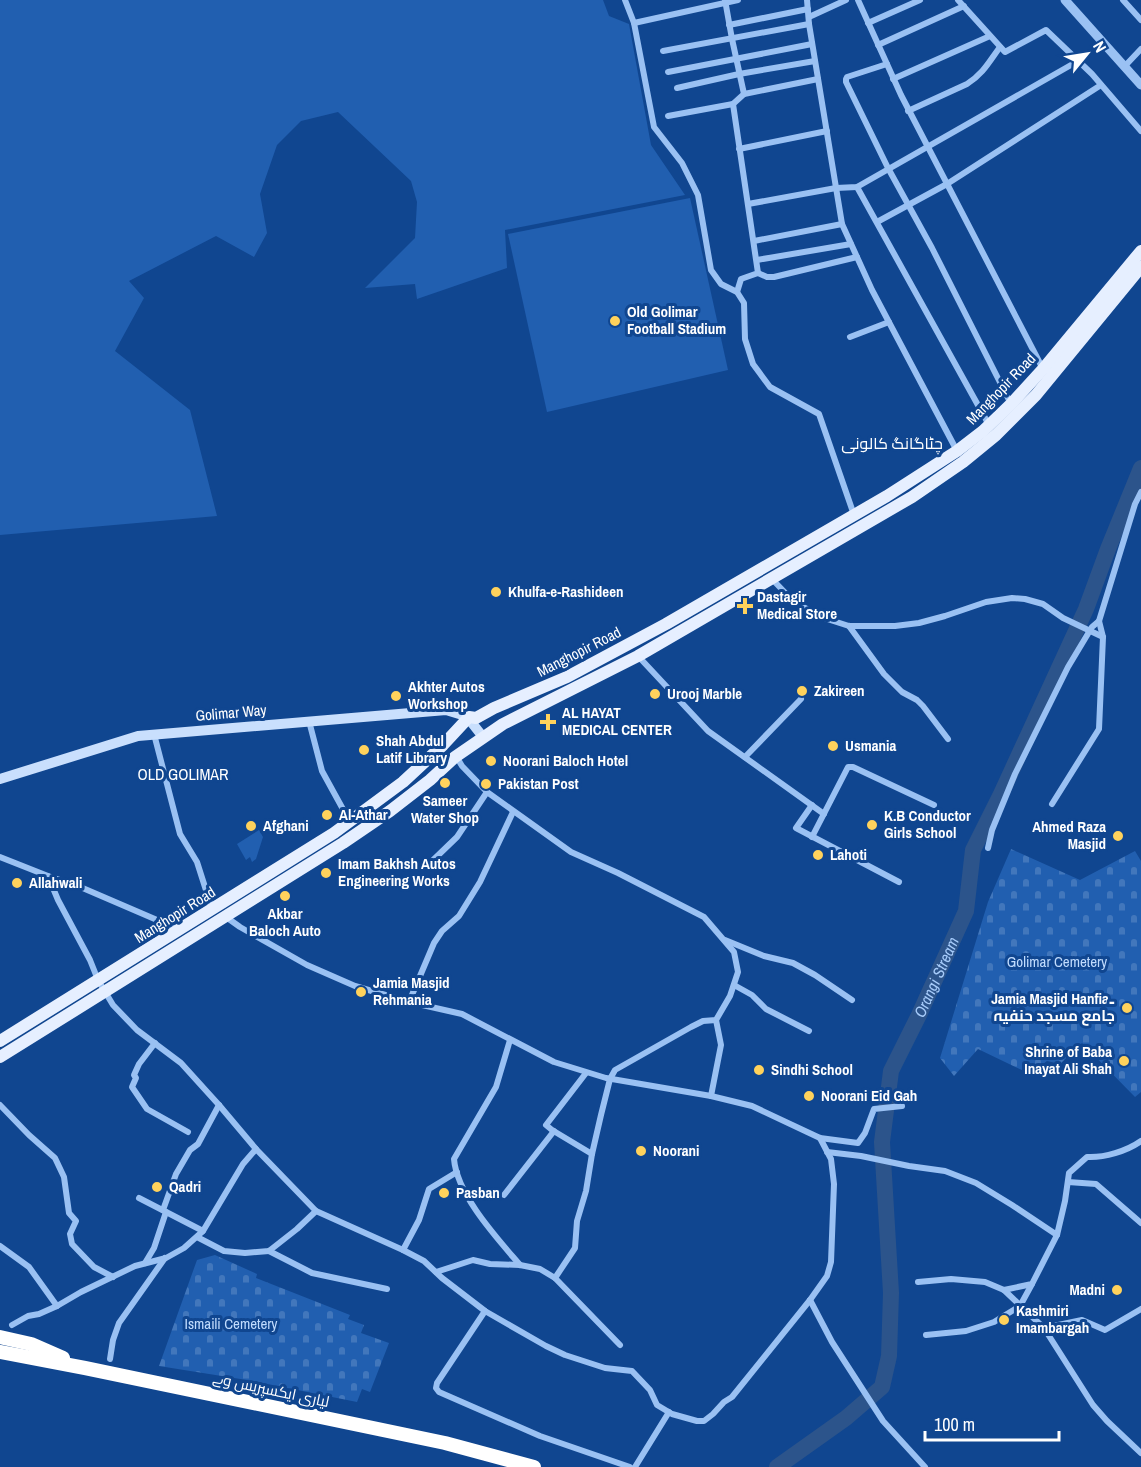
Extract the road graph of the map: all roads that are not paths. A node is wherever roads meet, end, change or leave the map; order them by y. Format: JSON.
{"nodes":[{"id":1,"x":625,"y":0,"type":"edge"},
{"id":2,"x":738,"y":0,"type":"edge"},
{"id":3,"x":807,"y":0,"type":"edge"},
{"id":4,"x":846,"y":0,"type":"edge"},
{"id":5,"x":858,"y":0,"type":"edge"},
{"id":6,"x":920,"y":0,"type":"edge"},
{"id":7,"x":958,"y":0,"type":"edge"},
{"id":8,"x":1065,"y":0,"type":"edge"},
{"id":9,"x":1123,"y":0,"type":"edge"},
{"id":10,"x":725,"y":1,"type":"edge"},
{"id":11,"x":964,"y":6,"type":"junction"},
{"id":12,"x":808,"y":9,"type":"junction"},
{"id":13,"x":1141,"y":20,"type":"edge"},
{"id":14,"x":809,"y":21,"type":"junction"},
{"id":15,"x":634,"y":23,"type":"junction"},
{"id":16,"x":868,"y":23,"type":"junction"},
{"id":17,"x":729,"y":25,"type":"junction"},
{"id":18,"x":990,"y":36,"type":"junction"},
{"id":19,"x":732,"y":39,"type":"junction"},
{"id":20,"x":812,"y":44,"type":"junction"},
{"id":21,"x":878,"y":45,"type":"junction"},
{"id":22,"x":1000,"y":47,"type":"junction"},
{"id":23,"x":1141,"y":49,"type":"edge"},
{"id":24,"x":663,"y":51,"type":"dead end"},
{"id":25,"x":736,"y":58,"type":"junction"},
{"id":26,"x":1078,"y":60,"type":"junction"},
{"id":27,"x":815,"y":61,"type":"junction"},
{"id":28,"x":887,"y":64,"type":"junction"},
{"id":29,"x":1124,"y":67,"type":"junction"},
{"id":30,"x":668,"y":72,"type":"dead end"},
{"id":31,"x":739,"y":74,"type":"junction"},
{"id":32,"x":818,"y":78,"type":"junction"},
{"id":33,"x":893,"y":79,"type":"junction"},
{"id":34,"x":1101,"y":85,"type":"junction"},
{"id":35,"x":1141,"y":85,"type":"edge"},
{"id":36,"x":677,"y":88,"type":"dead end"},
{"id":37,"x":744,"y":93,"type":"junction"},
{"id":38,"x":733,"y":104,"type":"junction"},
{"id":39,"x":908,"y":111,"type":"junction"},
{"id":40,"x":668,"y":116,"type":"dead end"},
{"id":41,"x":827,"y":131,"type":"junction"},
{"id":42,"x":1141,"y":131,"type":"edge"},
{"id":43,"x":927,"y":147,"type":"junction"},
{"id":44,"x":740,"y":149,"type":"junction"},
{"id":45,"x":888,"y":168,"type":"junction"},
{"id":46,"x":947,"y":184,"type":"junction"},
{"id":47,"x":857,"y":187,"type":"junction"},
{"id":48,"x":836,"y":188,"type":"junction"},
{"id":49,"x":748,"y":204,"type":"junction"},
{"id":50,"x":909,"y":205,"type":"junction"},
{"id":51,"x":877,"y":222,"type":"junction"},
{"id":52,"x":842,"y":224,"type":"junction"},
{"id":53,"x":753,"y":241,"type":"junction"},
{"id":54,"x":851,"y":244,"type":"junction"},
{"id":55,"x":1141,"y":251,"type":"edge"},
{"id":56,"x":857,"y":257,"type":"junction"},
{"id":57,"x":757,"y":260,"type":"junction"},
{"id":58,"x":1141,"y":267,"type":"edge"},
{"id":59,"x":758,"y":273,"type":"junction"},
{"id":60,"x":736,"y":292,"type":"junction"},
{"id":61,"x":889,"y":322,"type":"junction"},
{"id":62,"x":850,"y":337,"type":"dead end"},
{"id":63,"x":1042,"y":369,"type":"junction"},
{"id":64,"x":1011,"y":404,"type":"junction"},
{"id":65,"x":989,"y":425,"type":"junction"},
{"id":66,"x":957,"y":451,"type":"junction"},
{"id":67,"x":1141,"y":492,"type":"edge"},
{"id":68,"x":854,"y":515,"type":"junction"},
{"id":69,"x":772,"y":579,"type":"junction"},
{"id":70,"x":1099,"y":621,"type":"junction"},
{"id":71,"x":849,"y":626,"type":"junction"},
{"id":72,"x":1090,"y":630,"type":"junction"},
{"id":73,"x":1103,"y":637,"type":"junction"},
{"id":74,"x":638,"y":656,"type":"junction"},
{"id":75,"x":801,"y":699,"type":"dead end"},
{"id":76,"x":469,"y":717,"type":"junction"},
{"id":77,"x":309,"y":721,"type":"junction"},
{"id":78,"x":154,"y":734,"type":"junction"},
{"id":79,"x":483,"y":737,"type":"junction"},
{"id":80,"x":948,"y":739,"type":"dead end"},
{"id":81,"x":456,"y":756,"type":"junction"},
{"id":82,"x":745,"y":757,"type":"junction"},
{"id":83,"x":0,"y":779,"type":"edge"},
{"id":84,"x":487,"y":792,"type":"junction"},
{"id":85,"x":1052,"y":804,"type":"dead end"},
{"id":86,"x":812,"y":805,"type":"junction"},
{"id":87,"x":934,"y":805,"type":"dead end"},
{"id":88,"x":513,"y":812,"type":"junction"},
{"id":89,"x":824,"y":814,"type":"junction"},
{"id":90,"x":350,"y":822,"type":"junction"},
{"id":91,"x":812,"y":837,"type":"junction"},
{"id":92,"x":988,"y":848,"type":"dead end"},
{"id":93,"x":0,"y":857,"type":"edge"},
{"id":94,"x":428,"y":865,"type":"dead end"},
{"id":95,"x":48,"y":876,"type":"junction"},
{"id":96,"x":899,"y":882,"type":"dead end"},
{"id":97,"x":212,"y":910,"type":"junction"},
{"id":98,"x":225,"y":916,"type":"junction"},
{"id":99,"x":179,"y":929,"type":"junction"},
{"id":100,"x":724,"y":940,"type":"junction"},
{"id":101,"x":98,"y":980,"type":"junction"},
{"id":102,"x":734,"y":984,"type":"junction"},
{"id":103,"x":105,"y":992,"type":"junction"},
{"id":104,"x":852,"y":1000,"type":"dead end"},
{"id":105,"x":409,"y":1002,"type":"junction"},
{"id":106,"x":716,"y":1020,"type":"junction"},
{"id":107,"x":809,"y":1031,"type":"dead end"},
{"id":108,"x":510,"y":1040,"type":"junction"},
{"id":109,"x":0,"y":1041,"type":"edge"},
{"id":110,"x":155,"y":1043,"type":"junction"},
{"id":111,"x":0,"y":1057,"type":"edge"},
{"id":112,"x":586,"y":1073,"type":"junction"},
{"id":113,"x":610,"y":1079,"type":"junction"},
{"id":114,"x":711,"y":1096,"type":"junction"},
{"id":115,"x":0,"y":1105,"type":"edge"},
{"id":116,"x":219,"y":1105,"type":"junction"},
{"id":117,"x":902,"y":1106,"type":"dead end"},
{"id":118,"x":554,"y":1131,"type":"junction"},
{"id":119,"x":188,"y":1132,"type":"dead end"},
{"id":120,"x":820,"y":1138,"type":"junction"},
{"id":121,"x":1141,"y":1141,"type":"edge"},
{"id":122,"x":256,"y":1149,"type":"junction"},
{"id":123,"x":827,"y":1152,"type":"junction"},
{"id":124,"x":592,"y":1154,"type":"junction"},
{"id":125,"x":457,"y":1172,"type":"junction"},
{"id":126,"x":1068,"y":1182,"type":"junction"},
{"id":127,"x":504,"y":1195,"type":"dead end"},
{"id":128,"x":139,"y":1198,"type":"dead end"},
{"id":129,"x":164,"y":1211,"type":"junction"},
{"id":130,"x":316,"y":1211,"type":"junction"},
{"id":131,"x":1141,"y":1223,"type":"edge"},
{"id":132,"x":203,"y":1231,"type":"junction"},
{"id":133,"x":1057,"y":1235,"type":"junction"},
{"id":134,"x":197,"y":1237,"type":"junction"},
{"id":135,"x":0,"y":1246,"type":"edge"},
{"id":136,"x":403,"y":1250,"type":"junction"},
{"id":137,"x":269,"y":1251,"type":"junction"},
{"id":138,"x":166,"y":1258,"type":"junction"},
{"id":139,"x":146,"y":1263,"type":"junction"},
{"id":140,"x":520,"y":1265,"type":"junction"},
{"id":141,"x":436,"y":1272,"type":"junction"},
{"id":142,"x":113,"y":1277,"type":"junction"},
{"id":143,"x":555,"y":1278,"type":"junction"},
{"id":144,"x":918,"y":1282,"type":"dead end"},
{"id":145,"x":1032,"y":1284,"type":"junction"},
{"id":146,"x":387,"y":1289,"type":"dead end"},
{"id":147,"x":1004,"y":1290,"type":"junction"},
{"id":148,"x":810,"y":1299,"type":"junction"},
{"id":149,"x":57,"y":1306,"type":"junction"},
{"id":150,"x":1020,"y":1306,"type":"junction"},
{"id":151,"x":1141,"y":1309,"type":"edge"},
{"id":152,"x":486,"y":1311,"type":"junction"},
{"id":153,"x":12,"y":1325,"type":"dead end"},
{"id":154,"x":1044,"y":1328,"type":"junction"},
{"id":155,"x":926,"y":1335,"type":"dead end"},
{"id":156,"x":0,"y":1336,"type":"edge"},
{"id":157,"x":620,"y":1345,"type":"dead end"},
{"id":158,"x":0,"y":1352,"type":"edge"},
{"id":159,"x":110,"y":1359,"type":"dead end"},
{"id":160,"x":85,"y":1368,"type":"junction"},
{"id":161,"x":669,"y":1412,"type":"junction"},
{"id":162,"x":1141,"y":1453,"type":"edge"},
{"id":163,"x":534,"y":1467,"type":"edge"},
{"id":164,"x":630,"y":1467,"type":"edge"},
{"id":165,"x":635,"y":1467,"type":"edge"},
{"id":166,"x":925,"y":1467,"type":"edge"}],
"edges":[{"from":1,"to":15,"type":"street"},
{"from":2,"to":10,"type":"street"},
{"from":3,"to":12,"type":"street"},
{"from":4,"to":14,"type":"street"},
{"from":5,"to":16,"type":"street"},
{"from":6,"to":16,"type":"street"},
{"from":7,"to":11,"type":"street"},
{"from":8,"to":29,"type":"street"},
{"from":9,"to":13,"type":"street"},
{"from":10,"to":15,"type":"street"},
{"from":10,"to":17,"type":"street"},
{"from":11,"to":18,"type":"street"},
{"from":11,"to":21,"type":"street"},
{"from":12,"to":14,"type":"street"},
{"from":12,"to":17,"type":"street"},
{"from":14,"to":19,"type":"street"},
{"from":14,"to":20,"type":"street"},
{"from":15,"to":60,"type":"street"},
{"from":16,"to":21,"type":"street"},
{"from":17,"to":19,"type":"street"},
{"from":18,"to":22,"type":"street"},
{"from":18,"to":33,"type":"street"},
{"from":19,"to":24,"type":"street"},
{"from":19,"to":25,"type":"street"},
{"from":20,"to":25,"type":"street"},
{"from":20,"to":27,"type":"street"},
{"from":21,"to":28,"type":"street"},
{"from":22,"to":26,"type":"street"},
{"from":22,"to":39,"type":"street"},
{"from":23,"to":29,"type":"street"},
{"from":25,"to":30,"type":"street"},
{"from":25,"to":31,"type":"street"},
{"from":26,"to":34,"type":"street"},
{"from":26,"to":43,"type":"street"},
{"from":27,"to":31,"type":"street"},
{"from":27,"to":32,"type":"street"},
{"from":28,"to":33,"type":"street"},
{"from":28,"to":45,"type":"street"},
{"from":29,"to":35,"type":"street"},
{"from":31,"to":36,"type":"street"},
{"from":31,"to":37,"type":"street"},
{"from":32,"to":37,"type":"street"},
{"from":32,"to":41,"type":"street"},
{"from":33,"to":39,"type":"street"},
{"from":34,"to":42,"type":"street"},
{"from":34,"to":46,"type":"street"},
{"from":37,"to":38,"type":"street"},
{"from":38,"to":40,"type":"street"},
{"from":38,"to":44,"type":"street"},
{"from":39,"to":43,"type":"street"},
{"from":41,"to":44,"type":"street"},
{"from":41,"to":48,"type":"street"},
{"from":43,"to":45,"type":"street"},
{"from":43,"to":46,"type":"street"},
{"from":44,"to":49,"type":"street"},
{"from":45,"to":47,"type":"street"},
{"from":45,"to":50,"type":"street"},
{"from":46,"to":50,"type":"street"},
{"from":46,"to":63,"type":"street"},
{"from":47,"to":48,"type":"street"},
{"from":47,"to":51,"type":"street"},
{"from":48,"to":49,"type":"street"},
{"from":48,"to":52,"type":"street"},
{"from":49,"to":53,"type":"street"},
{"from":50,"to":51,"type":"street"},
{"from":50,"to":64,"type":"street"},
{"from":51,"to":65,"type":"street"},
{"from":52,"to":53,"type":"street"},
{"from":52,"to":54,"type":"street"},
{"from":53,"to":57,"type":"street"},
{"from":54,"to":56,"type":"street"},
{"from":54,"to":57,"type":"street"},
{"from":55,"to":63,"type":"main road","name":"Manghopir Road"},
{"from":56,"to":59,"type":"street"},
{"from":56,"to":61,"type":"street"},
{"from":57,"to":59,"type":"street"},
{"from":58,"to":69,"type":"main road","name":"Manghopir Road"},
{"from":59,"to":60,"type":"street"},
{"from":60,"to":68,"type":"street"},
{"from":61,"to":62,"type":"street"},
{"from":61,"to":66,"type":"street"},
{"from":63,"to":64,"type":"main road","name":"Manghopir Road"},
{"from":64,"to":65,"type":"main road","name":"Manghopir Road"},
{"from":65,"to":66,"type":"main road","name":"Manghopir Road"},
{"from":66,"to":68,"type":"main road","name":"Manghopir Road"},
{"from":67,"to":70,"type":"street"},
{"from":68,"to":76,"type":"main road","name":"Manghopir Road"},
{"from":69,"to":71,"type":"street"},
{"from":69,"to":74,"type":"main road","name":"Manghopir Road"},
{"from":70,"to":72,"type":"street"},
{"from":70,"to":73,"type":"street"},
{"from":71,"to":72,"type":"street"},
{"from":71,"to":80,"type":"street"},
{"from":72,"to":73,"type":"street"},
{"from":72,"to":92,"type":"street"},
{"from":73,"to":85,"type":"street"},
{"from":74,"to":79,"type":"main road","name":"Manghopir Road"},
{"from":74,"to":82,"type":"street"},
{"from":75,"to":82,"type":"street"},
{"from":76,"to":77,"type":"main road","name":"Golimar Way"},
{"from":76,"to":79,"type":"main road"},
{"from":76,"to":90,"type":"main road","name":"Manghopir Road"},
{"from":77,"to":78,"type":"main road","name":"Golimar Way"},
{"from":77,"to":90,"type":"street"},
{"from":78,"to":83,"type":"main road","name":"Golimar Way"},
{"from":78,"to":97,"type":"street"},
{"from":79,"to":81,"type":"main road","name":"Manghopir Road"},
{"from":81,"to":84,"type":"street"},
{"from":81,"to":98,"type":"main road","name":"Manghopir Road"},
{"from":82,"to":86,"type":"street"},
{"from":84,"to":88,"type":"street"},
{"from":84,"to":94,"type":"street"},
{"from":86,"to":89,"type":"street"},
{"from":86,"to":91,"type":"street"},
{"from":87,"to":89,"type":"street"},
{"from":88,"to":100,"type":"street"},
{"from":88,"to":105,"type":"street"},
{"from":89,"to":91,"type":"street"},
{"from":90,"to":97,"type":"main road","name":"Manghopir Road"},
{"from":91,"to":96,"type":"street"},
{"from":93,"to":95,"type":"street"},
{"from":95,"to":99,"type":"street"},
{"from":95,"to":101,"type":"street"},
{"from":97,"to":99,"type":"main road","name":"Manghopir Road"},
{"from":98,"to":103,"type":"main road","name":"Manghopir Road"},
{"from":98,"to":105,"type":"street"},
{"from":99,"to":101,"type":"main road","name":"Manghopir Road"},
{"from":100,"to":102,"type":"street"},
{"from":100,"to":104,"type":"street"},
{"from":101,"to":103,"type":"street"},
{"from":101,"to":109,"type":"main road","name":"Manghopir Road"},
{"from":102,"to":106,"type":"street"},
{"from":102,"to":107,"type":"street"},
{"from":103,"to":110,"type":"street"},
{"from":103,"to":111,"type":"main road","name":"Manghopir Road"},
{"from":105,"to":108,"type":"street"},
{"from":106,"to":113,"type":"street"},
{"from":106,"to":114,"type":"street"},
{"from":108,"to":112,"type":"street"},
{"from":108,"to":125,"type":"street"},
{"from":110,"to":116,"type":"street"},
{"from":110,"to":119,"type":"street"},
{"from":112,"to":113,"type":"street"},
{"from":112,"to":118,"type":"street"},
{"from":113,"to":114,"type":"street"},
{"from":113,"to":124,"type":"street"},
{"from":114,"to":120,"type":"street"},
{"from":115,"to":142,"type":"street"},
{"from":116,"to":122,"type":"street"},
{"from":116,"to":129,"type":"street"},
{"from":117,"to":120,"type":"street"},
{"from":118,"to":124,"type":"street"},
{"from":118,"to":127,"type":"street"},
{"from":120,"to":123,"type":"street"},
{"from":121,"to":126,"type":"street"},
{"from":122,"to":130,"type":"street"},
{"from":122,"to":132,"type":"street"},
{"from":123,"to":133,"type":"street"},
{"from":123,"to":148,"type":"street"},
{"from":124,"to":143,"type":"street"},
{"from":125,"to":136,"type":"street"},
{"from":125,"to":140,"type":"street"},
{"from":126,"to":131,"type":"street"},
{"from":126,"to":133,"type":"street"},
{"from":128,"to":129,"type":"street"},
{"from":129,"to":132,"type":"street"},
{"from":129,"to":139,"type":"street"},
{"from":130,"to":136,"type":"street"},
{"from":130,"to":137,"type":"street"},
{"from":132,"to":134,"type":"street"},
{"from":133,"to":145,"type":"street"},
{"from":134,"to":137,"type":"street"},
{"from":134,"to":138,"type":"street"},
{"from":135,"to":149,"type":"street"},
{"from":136,"to":141,"type":"street"},
{"from":137,"to":146,"type":"street"},
{"from":138,"to":139,"type":"street"},
{"from":138,"to":159,"type":"street"},
{"from":139,"to":142,"type":"street"},
{"from":140,"to":141,"type":"street"},
{"from":140,"to":143,"type":"street"},
{"from":141,"to":152,"type":"street"},
{"from":142,"to":149,"type":"street"},
{"from":143,"to":157,"type":"street"},
{"from":144,"to":147,"type":"street"},
{"from":145,"to":147,"type":"street"},
{"from":145,"to":150,"type":"street"},
{"from":147,"to":150,"type":"street"},
{"from":148,"to":161,"type":"street"},
{"from":148,"to":166,"type":"street"},
{"from":149,"to":153,"type":"street"},
{"from":150,"to":154,"type":"street"},
{"from":150,"to":155,"type":"street"},
{"from":151,"to":154,"type":"street"},
{"from":152,"to":161,"type":"street"},
{"from":152,"to":164,"type":"street"},
{"from":154,"to":162,"type":"street"},
{"from":156,"to":160,"type":"highway"},
{"from":158,"to":160,"type":"highway","name":"لیاری ایکسپریس وے"},
{"from":160,"to":163,"type":"highway","name":"لیاری ایکسپریس وے"},
{"from":161,"to":165,"type":"street"}]}
